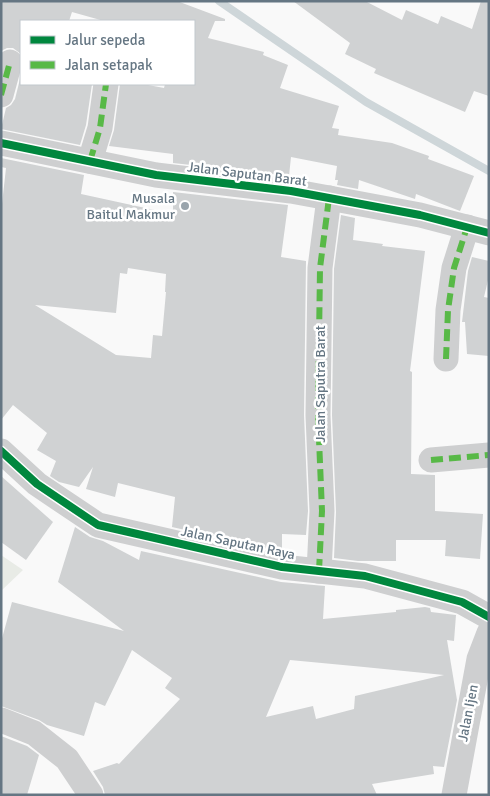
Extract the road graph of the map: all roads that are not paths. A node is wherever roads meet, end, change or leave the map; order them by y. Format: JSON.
{"nodes":[{"id":1,"x":10,"y":62,"type":"dead end"},
{"id":2,"x":106,"y":85,"type":"edge"},
{"id":3,"x":1,"y":95,"type":"edge"},
{"id":4,"x":1,"y":143,"type":"edge"},
{"id":5,"x":90,"y":161,"type":"junction"},
{"id":6,"x":328,"y":198,"type":"junction"},
{"id":7,"x":478,"y":230,"type":"edge"},
{"id":8,"x":446,"y":359,"type":"dead end"},
{"id":9,"x":1,"y":451,"type":"edge"},
{"id":10,"x":489,"y":455,"type":"edge"},
{"id":11,"x":431,"y":460,"type":"dead end"},
{"id":12,"x":319,"y":571,"type":"junction"},
{"id":13,"x":489,"y":616,"type":"edge"},
{"id":14,"x":489,"y":633,"type":"edge"},
{"id":15,"x":1,"y":720,"type":"edge"},
{"id":16,"x":91,"y":795,"type":"edge"},
{"id":17,"x":454,"y":795,"type":"edge"}],
"edges":[{"from":1,"to":3,"type":"street"},
{"from":2,"to":5,"type":"street"},
{"from":4,"to":5,"type":"street","name":"Jalan Saputan Barat"},
{"from":5,"to":6,"type":"street","name":"Jalan Saputan Barat"},
{"from":6,"to":7,"type":"street","name":"Jalan Saputan Barat"},
{"from":6,"to":12,"type":"street","name":"Jalan Saputra Barat"},
{"from":7,"to":8,"type":"street"},
{"from":9,"to":12,"type":"street","name":"Jalan Saputan Raya"},
{"from":10,"to":11,"type":"street"},
{"from":12,"to":13,"type":"street","name":"Jalan Saputan Raya"},
{"from":14,"to":17,"type":"street","name":"Jalan Ijen"},
{"from":15,"to":16,"type":"street"}]}
